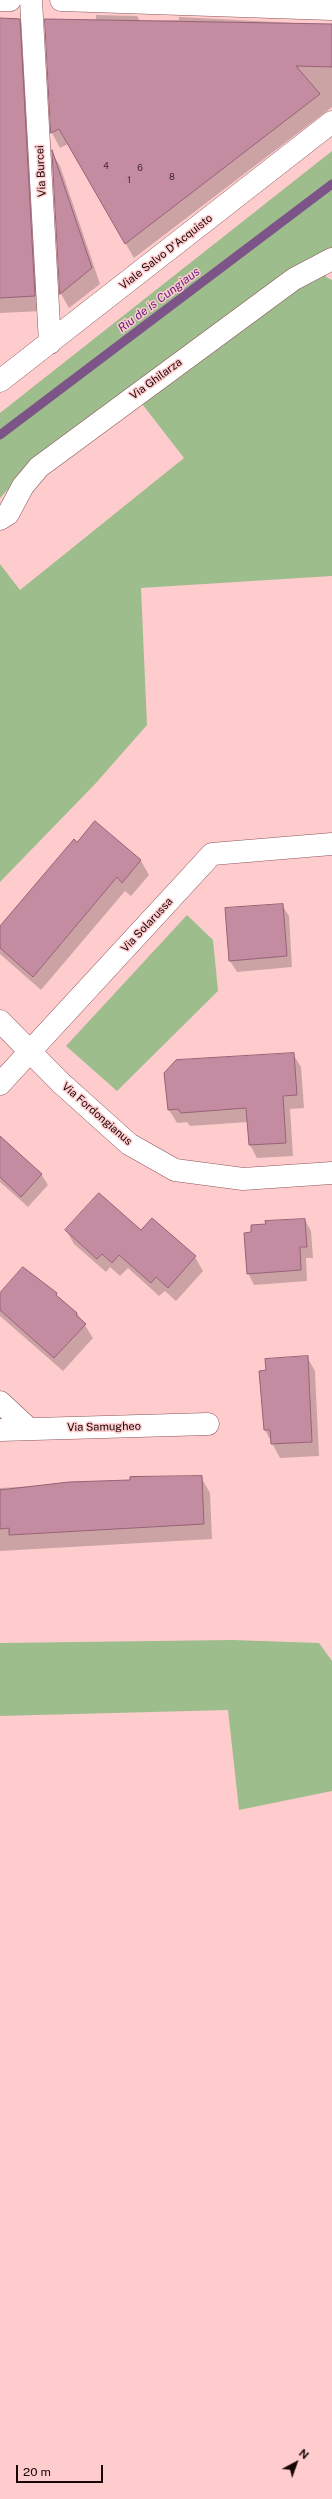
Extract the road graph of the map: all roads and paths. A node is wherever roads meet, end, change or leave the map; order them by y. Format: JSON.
{"nodes":[{"id":1,"x":0,"y":0,"type":"edge"},
{"id":2,"x":10,"y":0,"type":"edge"},
{"id":3,"x":31,"y":0,"type":"edge"},
{"id":4,"x":61,"y":0,"type":"edge"},
{"id":5,"x":332,"y":8,"type":"edge"},
{"id":6,"x":332,"y":122,"type":"edge"},
{"id":7,"x":332,"y":259,"type":"edge"},
{"id":8,"x":50,"y":343,"type":"junction"},
{"id":9,"x":0,"y":381,"type":"edge"},
{"id":10,"x":0,"y":519,"type":"edge"},
{"id":11,"x":332,"y":844,"type":"edge"},
{"id":12,"x":0,"y":1021,"type":"edge"},
{"id":13,"x":30,"y":1050,"type":"junction"},
{"id":14,"x":0,"y":1084,"type":"edge"},
{"id":15,"x":332,"y":1173,"type":"edge"},
{"id":16,"x":0,"y":1402,"type":"edge"},
{"id":17,"x":208,"y":1424,"type":"dead end"},
{"id":18,"x":29,"y":1429,"type":"junction"},
{"id":19,"x":0,"y":1430,"type":"edge"}],
"edges":[{"from":1,"to":2,"type":"street"},
{"from":3,"to":8,"type":"street","name":"Via Burcei"},
{"from":4,"to":5,"type":"street"},
{"from":6,"to":8,"type":"street","name":"Viale Salvo D'Acquisto"},
{"from":7,"to":10,"type":"street","name":"Via Ghilarza"},
{"from":8,"to":9,"type":"street","name":"Viale Salvo D'Acquisto"},
{"from":11,"to":13,"type":"street","name":"Via Solarussa"},
{"from":12,"to":13,"type":"street","name":"Via Fordongianus"},
{"from":13,"to":14,"type":"street","name":"Via Solarussa"},
{"from":13,"to":15,"type":"street","name":"Via Fordongianus"},
{"from":16,"to":18,"type":"street"},
{"from":17,"to":18,"type":"street","name":"Via Samugheo"},
{"from":18,"to":19,"type":"street","name":"Via Samugheo"}]}
